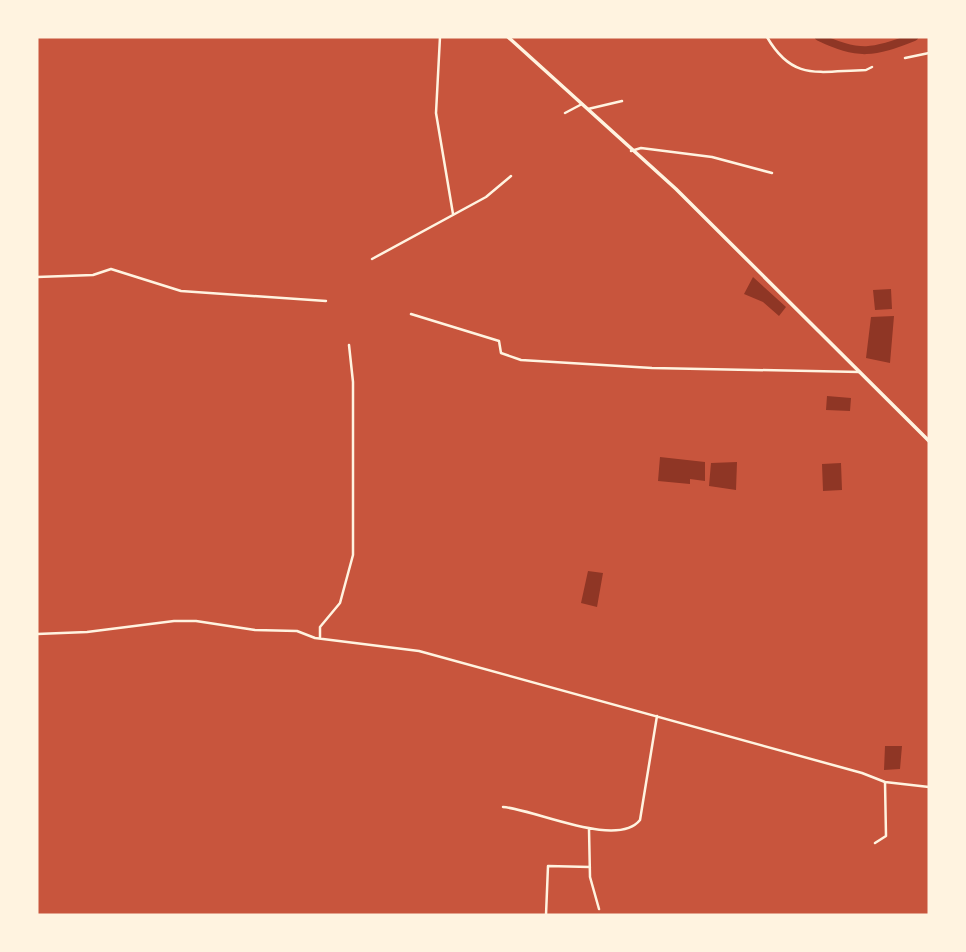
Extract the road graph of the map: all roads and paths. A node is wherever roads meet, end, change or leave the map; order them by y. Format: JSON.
{"nodes":[{"id":1,"x":440,"y":37,"type":"edge"},
{"id":2,"x":509,"y":37,"type":"edge"},
{"id":3,"x":767,"y":37,"type":"edge"},
{"id":4,"x":929,"y":53,"type":"edge"},
{"id":5,"x":905,"y":58,"type":"dead end"},
{"id":6,"x":872,"y":67,"type":"dead end"},
{"id":7,"x":622,"y":101,"type":"dead end"},
{"id":8,"x":582,"y":104,"type":"junction"},
{"id":9,"x":588,"y":109,"type":"junction"},
{"id":10,"x":565,"y":113,"type":"dead end"},
{"id":11,"x":631,"y":151,"type":"junction"},
{"id":12,"x":772,"y":173,"type":"dead end"},
{"id":13,"x":511,"y":176,"type":"dead end"},
{"id":14,"x":453,"y":214,"type":"junction"},
{"id":15,"x":372,"y":259,"type":"dead end"},
{"id":16,"x":37,"y":277,"type":"edge"},
{"id":17,"x":326,"y":301,"type":"dead end"},
{"id":18,"x":411,"y":314,"type":"dead end"},
{"id":19,"x":349,"y":345,"type":"dead end"},
{"id":20,"x":860,"y":372,"type":"junction"},
{"id":21,"x":929,"y":441,"type":"edge"},
{"id":22,"x":37,"y":634,"type":"edge"},
{"id":23,"x":320,"y":638,"type":"junction"},
{"id":24,"x":657,"y":716,"type":"junction"},
{"id":25,"x":885,"y":782,"type":"junction"},
{"id":26,"x":929,"y":787,"type":"edge"},
{"id":27,"x":503,"y":807,"type":"dead end"},
{"id":28,"x":589,"y":829,"type":"junction"},
{"id":29,"x":874,"y":843,"type":"dead end"},
{"id":30,"x":590,"y":867,"type":"junction"},
{"id":31,"x":599,"y":909,"type":"dead end"},
{"id":32,"x":545,"y":915,"type":"edge"}],
"edges":[{"from":1,"to":14,"type":"street"},
{"from":2,"to":8,"type":"main road"},
{"from":3,"to":6,"type":"street"},
{"from":4,"to":5,"type":"street"},
{"from":7,"to":9,"type":"street"},
{"from":8,"to":9,"type":"main road"},
{"from":8,"to":10,"type":"street"},
{"from":9,"to":11,"type":"main road"},
{"from":11,"to":12,"type":"street"},
{"from":11,"to":20,"type":"main road"},
{"from":13,"to":14,"type":"street"},
{"from":14,"to":15,"type":"street"},
{"from":16,"to":17,"type":"street"},
{"from":18,"to":20,"type":"street"},
{"from":19,"to":23,"type":"street"},
{"from":20,"to":21,"type":"main road"},
{"from":22,"to":23,"type":"street"},
{"from":23,"to":24,"type":"street"},
{"from":24,"to":25,"type":"street"},
{"from":24,"to":28,"type":"street"},
{"from":25,"to":26,"type":"street"},
{"from":25,"to":29,"type":"street"},
{"from":27,"to":28,"type":"street"},
{"from":28,"to":30,"type":"street"},
{"from":30,"to":31,"type":"street"},
{"from":30,"to":32,"type":"street"}]}
